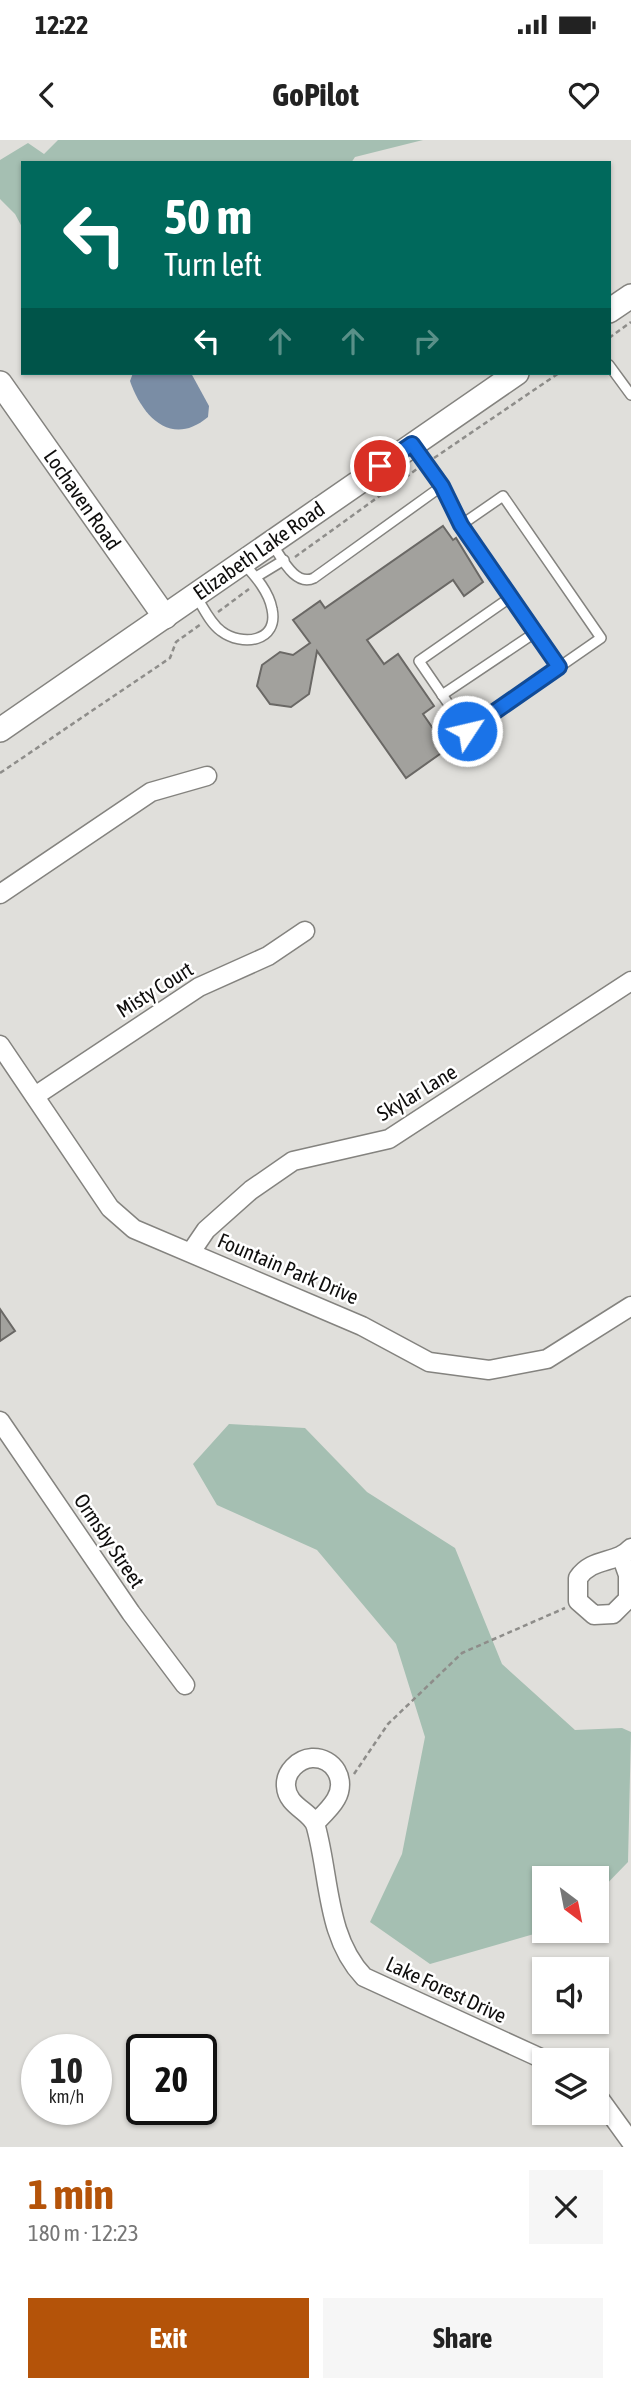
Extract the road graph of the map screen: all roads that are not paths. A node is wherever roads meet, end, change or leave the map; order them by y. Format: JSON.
{"nodes":[{"id":1,"x":631,"y":296,"type":"edge"},
{"id":2,"x":611,"y":310,"type":"edge"},
{"id":3,"x":611,"y":368,"type":"edge"},
{"id":4,"x":514,"y":375,"type":"edge"},
{"id":5,"x":0,"y":383,"type":"edge"},
{"id":6,"x":631,"y":395,"type":"edge"},
{"id":7,"x":412,"y":444,"type":"junction"},
{"id":8,"x":442,"y":486,"type":"junction"},
{"id":9,"x":461,"y":525,"type":"junction"},
{"id":10,"x":277,"y":551,"type":"junction"},
{"id":11,"x":253,"y":574,"type":"junction"},
{"id":12,"x":195,"y":596,"type":"junction"},
{"id":13,"x":511,"y":597,"type":"junction"},
{"id":14,"x":165,"y":617,"type":"junction"},
{"id":15,"x":536,"y":632,"type":"junction"},
{"id":16,"x":559,"y":667,"type":"junction"},
{"id":17,"x":442,"y":695,"type":"junction"},
{"id":18,"x":0,"y":730,"type":"edge"},
{"id":19,"x":206,"y":776,"type":"dead end"},
{"id":20,"x":0,"y":894,"type":"edge"},
{"id":21,"x":305,"y":931,"type":"dead end"},
{"id":22,"x":631,"y":981,"type":"edge"},
{"id":23,"x":0,"y":1045,"type":"edge"},
{"id":24,"x":35,"y":1096,"type":"junction"},
{"id":25,"x":191,"y":1252,"type":"junction"},
{"id":26,"x":631,"y":1306,"type":"edge"},
{"id":27,"x":0,"y":1421,"type":"edge"},
{"id":28,"x":627,"y":1553,"type":"edge"},
{"id":29,"x":185,"y":1685,"type":"dead end"},
{"id":30,"x":315,"y":1823,"type":"junction"},
{"id":31,"x":532,"y":2054,"type":"edge"},
{"id":32,"x":609,"y":2111,"type":"edge"},
{"id":33,"x":631,"y":2141,"type":"edge"}],
"edges":[{"from":1,"to":2,"type":"street"},
{"from":3,"to":6,"type":"lane"},
{"from":4,"to":7,"type":"street","name":"Elizabeth Lake Road"},
{"from":5,"to":14,"type":"street","name":"Lochaven Road"},
{"from":7,"to":8,"type":"lane"},
{"from":7,"to":10,"type":"street","name":"Elizabeth Lake Road"},
{"from":8,"to":9,"type":"lane"},
{"from":8,"to":10,"type":"lane"},
{"from":9,"to":13,"type":"lane"},
{"from":9,"to":16,"type":"lane"},
{"from":10,"to":11,"type":"street","name":"Elizabeth Lake Road"},
{"from":11,"to":12,"type":"street","name":"Elizabeth Lake Road"},
{"from":11,"to":12,"type":"lane"},
{"from":12,"to":14,"type":"street","name":"Elizabeth Lake Road"},
{"from":13,"to":15,"type":"lane"},
{"from":13,"to":17,"type":"lane"},
{"from":14,"to":18,"type":"street","name":"Elizabeth Lake Road"},
{"from":15,"to":16,"type":"lane"},
{"from":15,"to":17,"type":"lane"},
{"from":16,"to":17,"type":"lane"},
{"from":19,"to":20,"type":"street"},
{"from":21,"to":24,"type":"street","name":"Misty Court"},
{"from":22,"to":25,"type":"street","name":"Skylar Lane"},
{"from":23,"to":24,"type":"street","name":"Fountain Park Drive"},
{"from":24,"to":25,"type":"street","name":"Fountain Park Drive"},
{"from":25,"to":26,"type":"street","name":"Fountain Park Drive"},
{"from":27,"to":29,"type":"street","name":"Ormsby Street"},
{"from":28,"to":28,"type":"street"},
{"from":30,"to":30,"type":"street"},
{"from":30,"to":31,"type":"street","name":"Lake Forest Drive"},
{"from":32,"to":33,"type":"street"}]}
